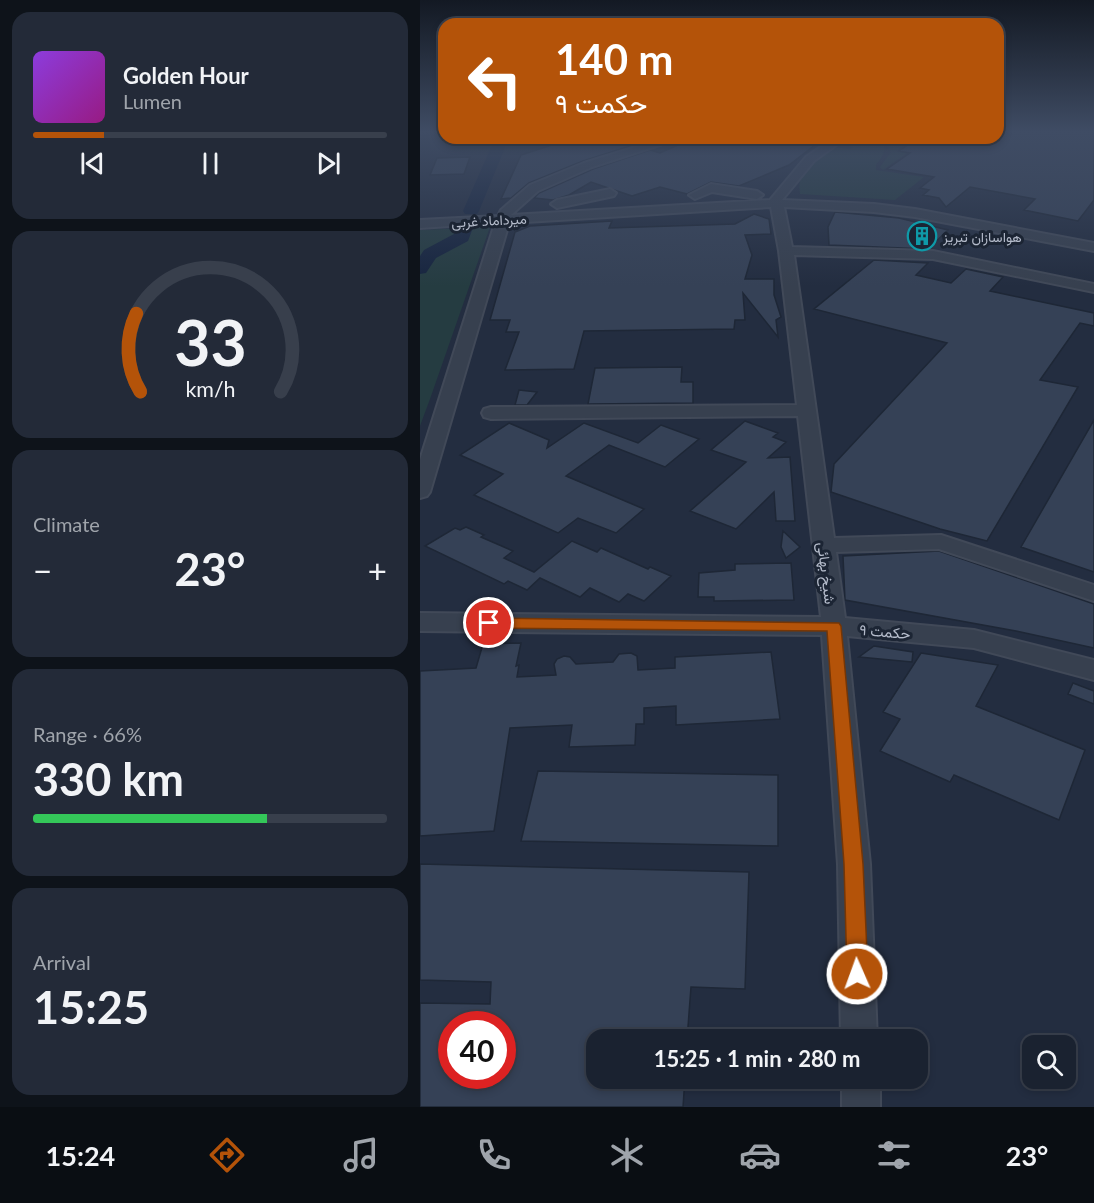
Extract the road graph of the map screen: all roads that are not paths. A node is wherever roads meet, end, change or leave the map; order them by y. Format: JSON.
{"nodes":[{"id":1,"x":547,"y":183,"type":"edge"},
{"id":2,"x":790,"y":183,"type":"edge"},
{"id":3,"x":610,"y":193,"type":"dead end"},
{"id":4,"x":695,"y":195,"type":"dead end"},
{"id":5,"x":776,"y":200,"type":"junction"},
{"id":6,"x":507,"y":212,"type":"junction"},
{"id":7,"x":420,"y":218,"type":"edge"},
{"id":8,"x":420,"y":224,"type":"edge"},
{"id":9,"x":1094,"y":240,"type":"edge"},
{"id":10,"x":1094,"y":247,"type":"edge"},
{"id":11,"x":786,"y":250,"type":"junction"},
{"id":12,"x":1094,"y":288,"type":"edge"},
{"id":13,"x":806,"y":410,"type":"junction"},
{"id":14,"x":490,"y":413,"type":"dead end"},
{"id":15,"x":420,"y":492,"type":"edge"},
{"id":16,"x":824,"y":544,"type":"junction"},
{"id":17,"x":1094,"y":593,"type":"edge"},
{"id":18,"x":420,"y":622,"type":"edge"},
{"id":19,"x":834,"y":626,"type":"junction"},
{"id":20,"x":1094,"y":670,"type":"edge"},
{"id":21,"x":859,"y":1029,"type":"edge"},
{"id":22,"x":861,"y":1089,"type":"edge"},
{"id":23,"x":861,"y":1107,"type":"edge"}],
"edges":[{"from":1,"to":6,"type":"street"},
{"from":2,"to":5,"type":"street"},
{"from":3,"to":6,"type":"street"},
{"from":4,"to":5,"type":"street"},
{"from":5,"to":6,"type":"street","name":"میرداماد غربی"},
{"from":5,"to":9,"type":"street","name":"میرداماد غربی"},
{"from":5,"to":10,"type":"street","name":"میرداماد غربی"},
{"from":5,"to":11,"type":"street","name":"شیخ بهائی"},
{"from":6,"to":7,"type":"street","name":"میرداماد غربی"},
{"from":6,"to":8,"type":"street","name":"میرداماد غربی"},
{"from":6,"to":15,"type":"street"},
{"from":11,"to":12,"type":"street"},
{"from":11,"to":13,"type":"street","name":"شیخ بهائی"},
{"from":13,"to":14,"type":"street"},
{"from":13,"to":16,"type":"street","name":"شیخ بهائی"},
{"from":16,"to":17,"type":"street"},
{"from":16,"to":19,"type":"street","name":"شیخ بهائی"},
{"from":18,"to":19,"type":"street","name":"حکمت ۹"},
{"from":19,"to":20,"type":"street","name":"حکمت ۹"},
{"from":19,"to":21,"type":"street","name":"شیخ بهائی"},
{"from":22,"to":23,"type":"street"}]}
